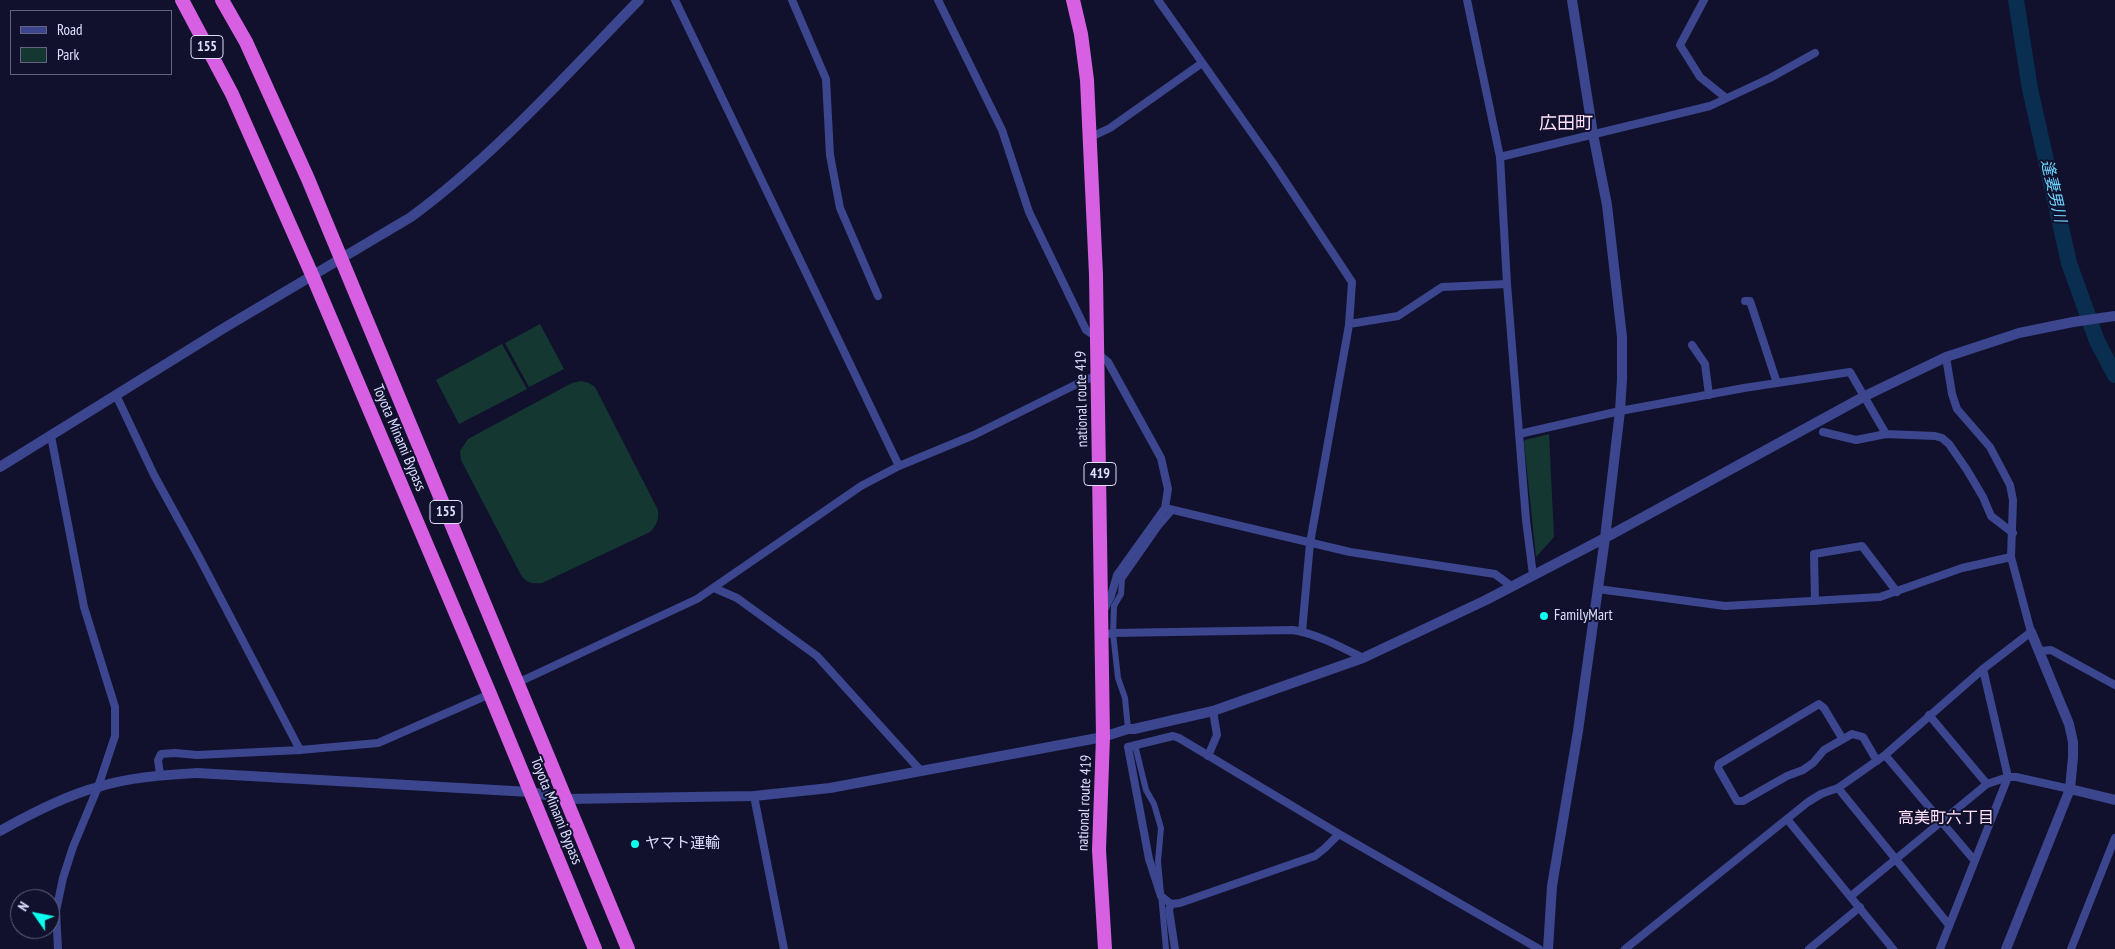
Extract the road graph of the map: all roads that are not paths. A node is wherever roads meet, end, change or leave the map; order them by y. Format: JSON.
{"nodes":[{"id":1,"x":182,"y":0,"type":"edge"},
{"id":2,"x":222,"y":0,"type":"edge"},
{"id":3,"x":639,"y":0,"type":"edge"},
{"id":4,"x":675,"y":0,"type":"edge"},
{"id":5,"x":792,"y":0,"type":"edge"},
{"id":6,"x":938,"y":0,"type":"edge"},
{"id":7,"x":1074,"y":0,"type":"edge"},
{"id":8,"x":1158,"y":0,"type":"edge"},
{"id":9,"x":1467,"y":0,"type":"edge"},
{"id":10,"x":1572,"y":0,"type":"edge"},
{"id":11,"x":1704,"y":0,"type":"edge"},
{"id":12,"x":1815,"y":54,"type":"dead end"},
{"id":13,"x":1202,"y":63,"type":"junction"},
{"id":14,"x":1726,"y":98,"type":"junction"},
{"id":15,"x":1593,"y":134,"type":"junction"},
{"id":16,"x":1091,"y":137,"type":"junction"},
{"id":17,"x":1500,"y":157,"type":"junction"},
{"id":18,"x":341,"y":260,"type":"junction"},
{"id":19,"x":313,"y":277,"type":"junction"},
{"id":20,"x":1507,"y":284,"type":"junction"},
{"id":21,"x":878,"y":296,"type":"dead end"},
{"id":22,"x":1745,"y":301,"type":"dead end"},
{"id":23,"x":2112,"y":317,"type":"edge"},
{"id":24,"x":1349,"y":324,"type":"junction"},
{"id":25,"x":1098,"y":338,"type":"junction"},
{"id":26,"x":1692,"y":344,"type":"dead end"},
{"id":27,"x":1097,"y":353,"type":"junction"},
{"id":28,"x":1946,"y":357,"type":"junction"},
{"id":29,"x":1098,"y":375,"type":"junction"},
{"id":30,"x":1777,"y":383,"type":"junction"},
{"id":31,"x":116,"y":394,"type":"junction"},
{"id":32,"x":1709,"y":395,"type":"junction"},
{"id":33,"x":1865,"y":396,"type":"junction"},
{"id":34,"x":1620,"y":411,"type":"junction"},
{"id":35,"x":1823,"y":432,"type":"dead end"},
{"id":36,"x":1519,"y":434,"type":"junction"},
{"id":37,"x":1886,"y":434,"type":"junction"},
{"id":38,"x":51,"y":436,"type":"junction"},
{"id":39,"x":899,"y":466,"type":"junction"},
{"id":40,"x":0,"y":467,"type":"edge"},
{"id":41,"x":1169,"y":509,"type":"junction"},
{"id":42,"x":2013,"y":533,"type":"junction"},
{"id":43,"x":1605,"y":538,"type":"junction"},
{"id":44,"x":1310,"y":543,"type":"junction"},
{"id":45,"x":2011,"y":557,"type":"junction"},
{"id":46,"x":1533,"y":575,"type":"junction"},
{"id":47,"x":1511,"y":586,"type":"junction"},
{"id":48,"x":714,"y":588,"type":"junction"},
{"id":49,"x":1598,"y":589,"type":"junction"},
{"id":50,"x":1897,"y":592,"type":"junction"},
{"id":51,"x":1815,"y":601,"type":"junction"},
{"id":52,"x":1102,"y":614,"type":"junction"},
{"id":53,"x":1302,"y":632,"type":"junction"},
{"id":54,"x":2031,"y":632,"type":"junction"},
{"id":55,"x":1107,"y":634,"type":"junction"},
{"id":56,"x":2041,"y":651,"type":"junction"},
{"id":57,"x":1363,"y":658,"type":"junction"},
{"id":58,"x":1983,"y":669,"type":"junction"},
{"id":59,"x":517,"y":683,"type":"junction"},
{"id":60,"x":2115,"y":685,"type":"edge"},
{"id":61,"x":490,"y":694,"type":"junction"},
{"id":62,"x":1213,"y":711,"type":"junction"},
{"id":63,"x":1929,"y":715,"type":"junction"},
{"id":64,"x":1128,"y":729,"type":"junction"},
{"id":65,"x":1103,"y":737,"type":"junction"},
{"id":66,"x":1842,"y":738,"type":"junction"},
{"id":67,"x":1135,"y":745,"type":"junction"},
{"id":68,"x":300,"y":750,"type":"junction"},
{"id":69,"x":1885,"y":755,"type":"junction"},
{"id":70,"x":1208,"y":756,"type":"junction"},
{"id":71,"x":1876,"y":761,"type":"junction"},
{"id":72,"x":921,"y":771,"type":"junction"},
{"id":73,"x":160,"y":775,"type":"junction"},
{"id":74,"x":2008,"y":777,"type":"junction"},
{"id":75,"x":1987,"y":784,"type":"junction"},
{"id":76,"x":98,"y":787,"type":"junction"},
{"id":77,"x":1838,"y":788,"type":"junction"},
{"id":78,"x":2070,"y":789,"type":"junction"},
{"id":79,"x":530,"y":792,"type":"junction"},
{"id":80,"x":754,"y":796,"type":"junction"},
{"id":81,"x":566,"y":799,"type":"junction"},
{"id":82,"x":2115,"y":800,"type":"edge"},
{"id":83,"x":1787,"y":818,"type":"junction"},
{"id":84,"x":1941,"y":823,"type":"junction"},
{"id":85,"x":0,"y":831,"type":"edge"},
{"id":86,"x":1339,"y":834,"type":"junction"},
{"id":87,"x":2115,"y":838,"type":"edge"},
{"id":88,"x":1896,"y":860,"type":"junction"},
{"id":89,"x":1974,"y":860,"type":"junction"},
{"id":90,"x":1161,"y":896,"type":"junction"},
{"id":91,"x":1851,"y":896,"type":"junction"},
{"id":92,"x":1172,"y":904,"type":"junction"},
{"id":93,"x":1860,"y":907,"type":"junction"},
{"id":94,"x":1949,"y":925,"type":"junction"},
{"id":95,"x":58,"y":949,"type":"edge"},
{"id":96,"x":595,"y":949,"type":"edge"},
{"id":97,"x":628,"y":949,"type":"edge"},
{"id":98,"x":784,"y":949,"type":"edge"},
{"id":99,"x":1105,"y":949,"type":"edge"},
{"id":100,"x":1166,"y":949,"type":"edge"},
{"id":101,"x":1175,"y":949,"type":"edge"},
{"id":102,"x":1539,"y":949,"type":"edge"},
{"id":103,"x":1548,"y":949,"type":"edge"},
{"id":104,"x":1625,"y":949,"type":"edge"},
{"id":105,"x":1809,"y":949,"type":"edge"},
{"id":106,"x":1893,"y":949,"type":"edge"},
{"id":107,"x":1940,"y":949,"type":"edge"},
{"id":108,"x":2006,"y":949,"type":"edge"},
{"id":109,"x":2071,"y":949,"type":"edge"}],
"edges":[{"from":1,"to":19,"type":"highway","name":"Toyota Minami Bypass","number":"155"},
{"from":2,"to":18,"type":"highway","name":"Toyota Minami Bypass","number":"155"},
{"from":3,"to":18,"type":"street"},
{"from":4,"to":39,"type":"street"},
{"from":5,"to":21,"type":"street"},
{"from":6,"to":25,"type":"street"},
{"from":7,"to":16,"type":"highway","name":"national route 419","number":"419"},
{"from":8,"to":13,"type":"street"},
{"from":9,"to":17,"type":"street"},
{"from":10,"to":15,"type":"street"},
{"from":11,"to":14,"type":"street"},
{"from":12,"to":14,"type":"street"},
{"from":13,"to":16,"type":"street"},
{"from":13,"to":24,"type":"street"},
{"from":14,"to":15,"type":"street"},
{"from":15,"to":17,"type":"street"},
{"from":15,"to":34,"type":"street"},
{"from":16,"to":25,"type":"highway","name":"national route 419","number":"419"},
{"from":17,"to":20,"type":"street"},
{"from":18,"to":19,"type":"street"},
{"from":18,"to":59,"type":"highway","name":"Toyota Minami Bypass","number":"155"},
{"from":19,"to":31,"type":"street"},
{"from":19,"to":61,"type":"highway","name":"Toyota Minami Bypass","number":"155"},
{"from":20,"to":24,"type":"street"},
{"from":20,"to":36,"type":"street"},
{"from":22,"to":30,"type":"street"},
{"from":23,"to":28,"type":"street"},
{"from":24,"to":44,"type":"street"},
{"from":25,"to":27,"type":"highway","name":"national route 419","number":"419"},
{"from":26,"to":32,"type":"street"},
{"from":27,"to":29,"type":"highway","name":"national route 419","number":"419"},
{"from":27,"to":41,"type":"street"},
{"from":28,"to":33,"type":"street"},
{"from":28,"to":42,"type":"street"},
{"from":29,"to":39,"type":"street"},
{"from":29,"to":52,"type":"highway","name":"national route 419","number":"419"},
{"from":30,"to":32,"type":"street"},
{"from":30,"to":33,"type":"street"},
{"from":31,"to":38,"type":"street"},
{"from":31,"to":68,"type":"street"},
{"from":32,"to":34,"type":"street"},
{"from":33,"to":37,"type":"street"},
{"from":33,"to":43,"type":"street"},
{"from":34,"to":36,"type":"street"},
{"from":34,"to":43,"type":"street"},
{"from":35,"to":37,"type":"street"},
{"from":36,"to":46,"type":"street"},
{"from":37,"to":42,"type":"street"},
{"from":38,"to":40,"type":"street"},
{"from":38,"to":76,"type":"street"},
{"from":39,"to":48,"type":"street"},
{"from":41,"to":44,"type":"street"},
{"from":41,"to":52,"type":"street"},
{"from":41,"to":55,"type":"street"},
{"from":42,"to":45,"type":"street"},
{"from":43,"to":46,"type":"street"},
{"from":43,"to":49,"type":"street"},
{"from":44,"to":47,"type":"street"},
{"from":44,"to":53,"type":"street"},
{"from":45,"to":50,"type":"street"},
{"from":45,"to":54,"type":"street"},
{"from":46,"to":47,"type":"street"},
{"from":47,"to":57,"type":"street"},
{"from":48,"to":59,"type":"street"},
{"from":48,"to":72,"type":"street"},
{"from":49,"to":51,"type":"street"},
{"from":49,"to":103,"type":"street"},
{"from":50,"to":51,"type":"street"},
{"from":50,"to":51,"type":"street"},
{"from":52,"to":55,"type":"highway","name":"national route 419","number":"419"},
{"from":53,"to":55,"type":"street"},
{"from":53,"to":57,"type":"street"},
{"from":54,"to":56,"type":"street"},
{"from":54,"to":58,"type":"street"},
{"from":55,"to":64,"type":"street"},
{"from":55,"to":65,"type":"highway","name":"national route 419","number":"419"},
{"from":56,"to":60,"type":"street"},
{"from":56,"to":78,"type":"street"},
{"from":57,"to":62,"type":"street"},
{"from":58,"to":63,"type":"street"},
{"from":58,"to":74,"type":"street"},
{"from":59,"to":81,"type":"highway","name":"Toyota Minami Bypass","number":"155"},
{"from":61,"to":68,"type":"street"},
{"from":61,"to":79,"type":"highway","name":"Toyota Minami Bypass","number":"155"},
{"from":62,"to":64,"type":"street"},
{"from":62,"to":70,"type":"street"},
{"from":63,"to":69,"type":"street"},
{"from":63,"to":75,"type":"street"},
{"from":64,"to":65,"type":"street"},
{"from":65,"to":72,"type":"street"},
{"from":65,"to":99,"type":"highway","name":"national route 419","number":"419"},
{"from":66,"to":66,"type":"street"},
{"from":66,"to":71,"type":"street"},
{"from":67,"to":70,"type":"street"},
{"from":67,"to":90,"type":"street"},
{"from":67,"to":90,"type":"street"},
{"from":68,"to":73,"type":"street"},
{"from":69,"to":71,"type":"street"},
{"from":69,"to":84,"type":"street"},
{"from":70,"to":86,"type":"street"},
{"from":71,"to":77,"type":"street"},
{"from":72,"to":80,"type":"street"},
{"from":73,"to":76,"type":"street"},
{"from":73,"to":79,"type":"street"},
{"from":74,"to":75,"type":"street"},
{"from":74,"to":78,"type":"street"},
{"from":74,"to":89,"type":"street"},
{"from":75,"to":84,"type":"street"},
{"from":76,"to":85,"type":"street"},
{"from":76,"to":95,"type":"street"},
{"from":77,"to":83,"type":"street"},
{"from":77,"to":88,"type":"street"},
{"from":78,"to":82,"type":"street"},
{"from":78,"to":108,"type":"street"},
{"from":79,"to":81,"type":"street"},
{"from":79,"to":96,"type":"highway","name":"Toyota Minami Bypass","number":"155"},
{"from":80,"to":81,"type":"street"},
{"from":80,"to":98,"type":"street"},
{"from":81,"to":97,"type":"highway","name":"Toyota Minami Bypass","number":"155"},
{"from":83,"to":91,"type":"street"},
{"from":83,"to":104,"type":"street"},
{"from":84,"to":88,"type":"street"},
{"from":84,"to":89,"type":"street"},
{"from":86,"to":92,"type":"street"},
{"from":86,"to":102,"type":"street"},
{"from":87,"to":109,"type":"street"},
{"from":88,"to":91,"type":"street"},
{"from":88,"to":94,"type":"street"},
{"from":89,"to":94,"type":"street"},
{"from":90,"to":92,"type":"street"},
{"from":90,"to":100,"type":"street"},
{"from":91,"to":93,"type":"street"},
{"from":92,"to":101,"type":"street"},
{"from":93,"to":105,"type":"street"},
{"from":93,"to":106,"type":"street"},
{"from":94,"to":107,"type":"street"}]}
